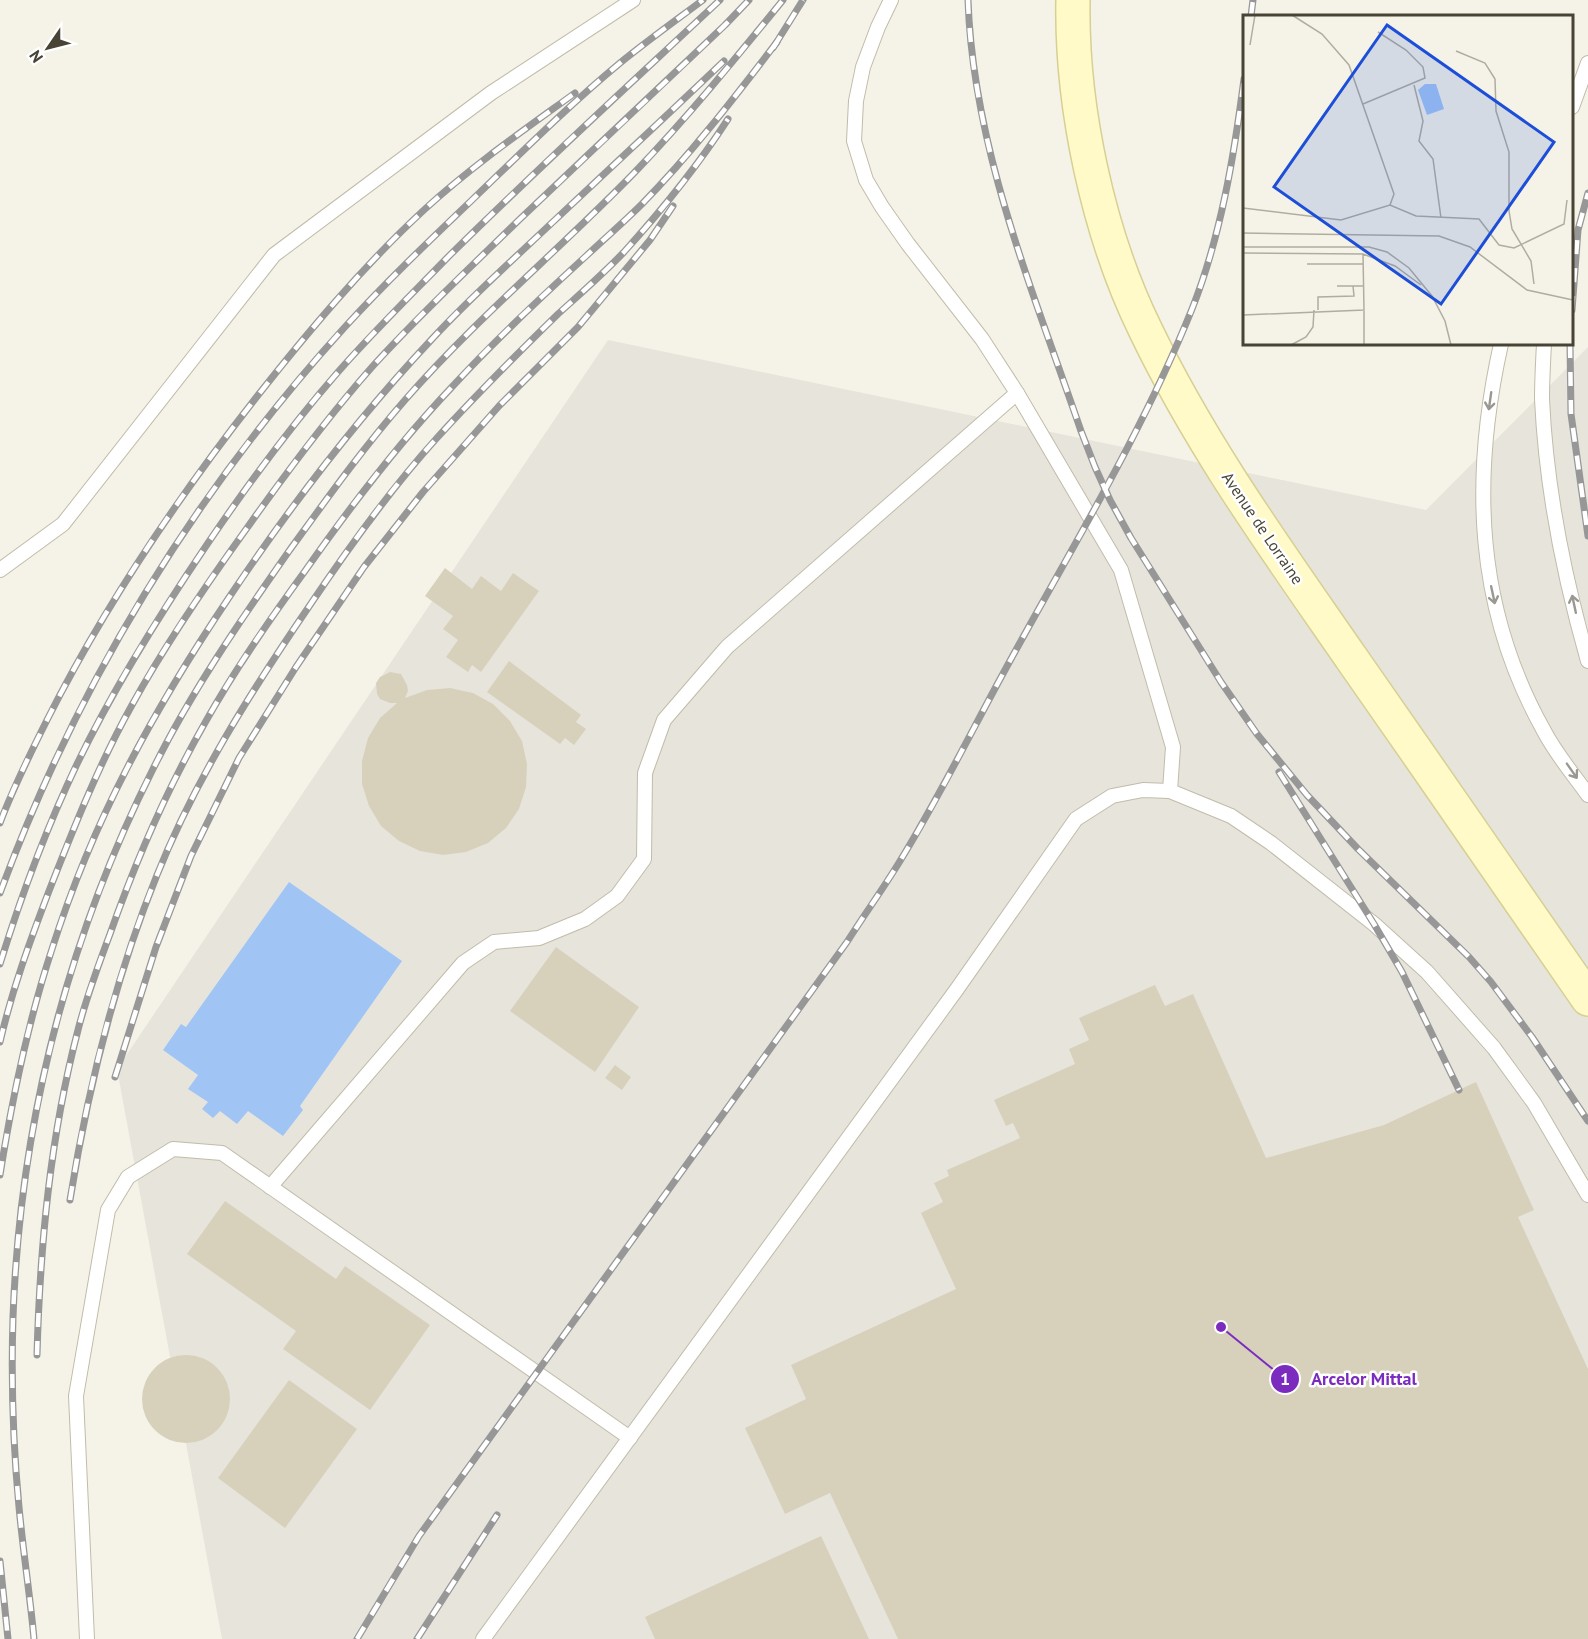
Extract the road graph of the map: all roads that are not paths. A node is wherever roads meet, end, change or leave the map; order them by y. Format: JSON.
{"nodes":[{"id":1,"x":633,"y":0,"type":"edge"},
{"id":2,"x":891,"y":0,"type":"edge"},
{"id":3,"x":1073,"y":0,"type":"edge"},
{"id":4,"x":1588,"y":63,"type":"edge"},
{"id":5,"x":1573,"y":104,"type":"edge"},
{"id":6,"x":1501,"y":345,"type":"edge"},
{"id":7,"x":1544,"y":345,"type":"edge"},
{"id":8,"x":1017,"y":393,"type":"junction"},
{"id":9,"x":0,"y":570,"type":"edge"},
{"id":10,"x":1588,"y":661,"type":"edge"},
{"id":11,"x":1170,"y":791,"type":"junction"},
{"id":12,"x":1588,"y":795,"type":"edge"},
{"id":13,"x":1588,"y":999,"type":"edge"},
{"id":14,"x":270,"y":1187,"type":"junction"},
{"id":15,"x":1588,"y":1195,"type":"edge"},
{"id":16,"x":630,"y":1438,"type":"junction"},
{"id":17,"x":87,"y":1639,"type":"edge"},
{"id":18,"x":483,"y":1639,"type":"edge"}],
"edges":[{"from":1,"to":9,"type":"lane"},
{"from":2,"to":8,"type":"lane"},
{"from":3,"to":13,"type":"main road","name":"Avenue de Lorraine"},
{"from":4,"to":5,"type":"lane"},
{"from":6,"to":12,"type":"lane","one_way":true},
{"from":10,"to":7,"type":"lane","one_way":true},
{"from":8,"to":11,"type":"lane"},
{"from":8,"to":14,"type":"lane"},
{"from":11,"to":15,"type":"lane"},
{"from":11,"to":16,"type":"lane"},
{"from":14,"to":16,"type":"lane"},
{"from":14,"to":17,"type":"lane"},
{"from":16,"to":18,"type":"lane"}]}
